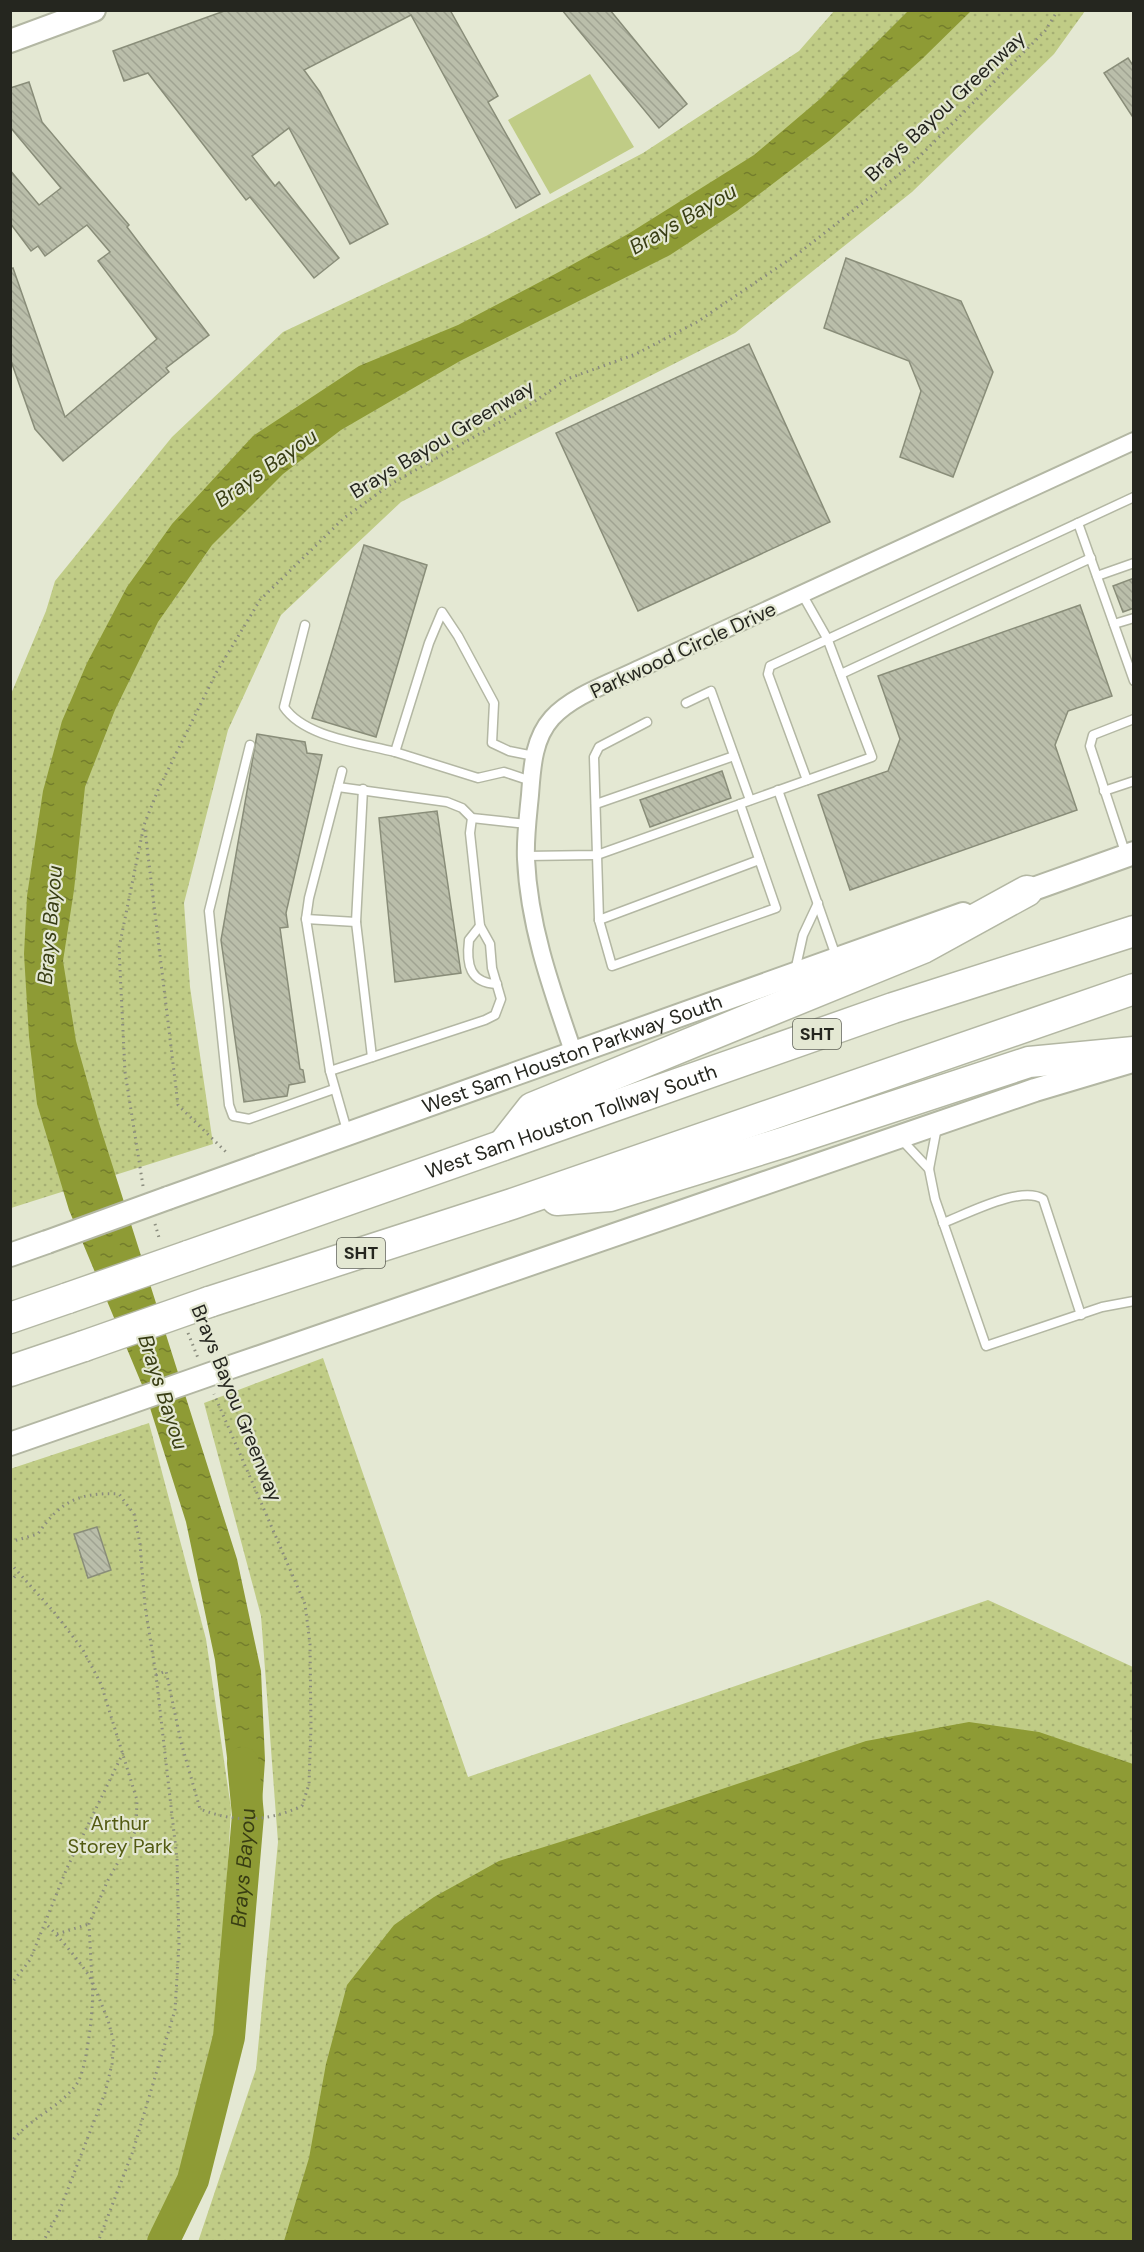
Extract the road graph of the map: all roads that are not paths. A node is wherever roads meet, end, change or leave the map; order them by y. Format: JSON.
{"nodes":[{"id":1,"x":94,"y":10,"type":"edge"},
{"id":2,"x":67,"y":15,"type":"edge"},
{"id":3,"x":10,"y":41,"type":"edge"},
{"id":4,"x":1134,"y":441,"type":"edge"},
{"id":5,"x":1134,"y":497,"type":"edge"},
{"id":6,"x":1078,"y":523,"type":"junction"},
{"id":7,"x":1091,"y":558,"type":"junction"},
{"id":8,"x":1134,"y":563,"type":"edge"},
{"id":9,"x":1097,"y":576,"type":"junction"},
{"id":10,"x":802,"y":594,"type":"junction"},
{"id":11,"x":1134,"y":618,"type":"edge"},
{"id":12,"x":1114,"y":624,"type":"junction"},
{"id":13,"x":305,"y":625,"type":"dead end"},
{"id":14,"x":827,"y":638,"type":"junction"},
{"id":15,"x":1132,"y":669,"type":"edge"},
{"id":16,"x":841,"y":674,"type":"junction"},
{"id":17,"x":1134,"y":681,"type":"edge"},
{"id":18,"x":686,"y":703,"type":"dead end"},
{"id":19,"x":1134,"y":719,"type":"edge"},
{"id":20,"x":646,"y":722,"type":"dead end"},
{"id":21,"x":250,"y":745,"type":"dead end"},
{"id":22,"x":395,"y":752,"type":"junction"},
{"id":23,"x":534,"y":756,"type":"junction"},
{"id":24,"x":734,"y":756,"type":"junction"},
{"id":25,"x":342,"y":771,"type":"dead end"},
{"id":26,"x":807,"y":780,"type":"junction"},
{"id":27,"x":531,"y":781,"type":"junction"},
{"id":28,"x":1134,"y":781,"type":"edge"},
{"id":29,"x":338,"y":787,"type":"junction"},
{"id":30,"x":363,"y":789,"type":"junction"},
{"id":31,"x":778,"y":790,"type":"junction"},
{"id":32,"x":1104,"y":791,"type":"junction"},
{"id":33,"x":750,"y":800,"type":"junction"},
{"id":34,"x":596,"y":804,"type":"junction"},
{"id":35,"x":740,"y":804,"type":"junction"},
{"id":36,"x":472,"y":818,"type":"junction"},
{"id":37,"x":527,"y":824,"type":"junction"},
{"id":38,"x":1130,"y":854,"type":"edge"},
{"id":39,"x":597,"y":855,"type":"junction"},
{"id":40,"x":525,"y":856,"type":"junction"},
{"id":41,"x":759,"y":860,"type":"junction"},
{"id":42,"x":1027,"y":891,"type":"junction"},
{"id":43,"x":818,"y":903,"type":"junction"},
{"id":44,"x":306,"y":919,"type":"junction"},
{"id":45,"x":599,"y":920,"type":"junction"},
{"id":46,"x":356,"y":922,"type":"junction"},
{"id":47,"x":480,"y":926,"type":"junction"},
{"id":48,"x":1134,"y":931,"type":"edge"},
{"id":49,"x":837,"y":959,"type":"junction"},
{"id":50,"x":794,"y":975,"type":"junction"},
{"id":51,"x":497,"y":984,"type":"junction"},
{"id":52,"x":1134,"y":989,"type":"edge"},
{"id":53,"x":1134,"y":1052,"type":"edge"},
{"id":54,"x":574,"y":1054,"type":"junction"},
{"id":55,"x":372,"y":1057,"type":"junction"},
{"id":56,"x":1134,"y":1060,"type":"edge"},
{"id":57,"x":330,"y":1071,"type":"junction"},
{"id":58,"x":334,"y":1089,"type":"junction"},
{"id":59,"x":938,"y":1124,"type":"junction"},
{"id":60,"x":348,"y":1134,"type":"junction"},
{"id":61,"x":899,"y":1137,"type":"junction"},
{"id":62,"x":503,"y":1145,"type":"junction"},
{"id":63,"x":929,"y":1169,"type":"junction"},
{"id":64,"x":512,"y":1204,"type":"junction"},
{"id":65,"x":943,"y":1223,"type":"junction"},
{"id":66,"x":10,"y":1255,"type":"edge"},
{"id":67,"x":1134,"y":1301,"type":"edge"},
{"id":68,"x":1081,"y":1314,"type":"junction"},
{"id":69,"x":10,"y":1318,"type":"edge"},
{"id":70,"x":10,"y":1371,"type":"edge"},
{"id":71,"x":10,"y":1444,"type":"edge"}],
"edges":[{"from":1,"to":2,"type":"main road"},
{"from":2,"to":3,"type":"main road"},
{"from":4,"to":10,"type":"street","name":"Parkwood Circle Drive"},
{"from":5,"to":6,"type":"lane"},
{"from":6,"to":7,"type":"lane"},
{"from":6,"to":14,"type":"lane"},
{"from":7,"to":9,"type":"lane"},
{"from":7,"to":16,"type":"lane"},
{"from":8,"to":9,"type":"lane"},
{"from":9,"to":12,"type":"lane"},
{"from":10,"to":14,"type":"lane"},
{"from":10,"to":23,"type":"street","name":"Parkwood Circle Drive"},
{"from":11,"to":12,"type":"lane"},
{"from":12,"to":15,"type":"lane"},
{"from":13,"to":22,"type":"lane"},
{"from":14,"to":16,"type":"lane"},
{"from":14,"to":26,"type":"lane"},
{"from":15,"to":17,"type":"lane"},
{"from":16,"to":26,"type":"lane"},
{"from":18,"to":24,"type":"lane"},
{"from":19,"to":32,"type":"lane"},
{"from":20,"to":34,"type":"lane"},
{"from":21,"to":58,"type":"lane"},
{"from":22,"to":23,"type":"lane"},
{"from":22,"to":27,"type":"lane"},
{"from":23,"to":27,"type":"street","name":"Parkwood Circle Drive"},
{"from":24,"to":33,"type":"lane"},
{"from":24,"to":34,"type":"lane"},
{"from":25,"to":29,"type":"lane"},
{"from":26,"to":31,"type":"lane"},
{"from":27,"to":37,"type":"street","name":"Parkwood Circle Drive"},
{"from":28,"to":32,"type":"lane"},
{"from":29,"to":30,"type":"lane"},
{"from":29,"to":44,"type":"lane"},
{"from":30,"to":36,"type":"lane"},
{"from":30,"to":46,"type":"lane"},
{"from":31,"to":33,"type":"lane"},
{"from":31,"to":43,"type":"lane"},
{"from":32,"to":38,"type":"lane"},
{"from":33,"to":35,"type":"lane"},
{"from":34,"to":39,"type":"lane"},
{"from":35,"to":39,"type":"lane"},
{"from":35,"to":41,"type":"lane"},
{"from":36,"to":37,"type":"lane"},
{"from":36,"to":47,"type":"lane"},
{"from":37,"to":40,"type":"street","name":"Parkwood Circle Drive"},
{"from":38,"to":42,"type":"main road","name":"West Sam Houston Parkway South"},
{"from":39,"to":40,"type":"lane"},
{"from":39,"to":45,"type":"lane"},
{"from":40,"to":54,"type":"street","name":"Parkwood Circle Drive"},
{"from":41,"to":45,"type":"lane"},
{"from":41,"to":45,"type":"lane"},
{"from":42,"to":49,"type":"main road","name":"West Sam Houston Parkway South"},
{"from":42,"to":62,"type":"highway"},
{"from":43,"to":49,"type":"lane"},
{"from":43,"to":50,"type":"lane"},
{"from":44,"to":46,"type":"lane"},
{"from":44,"to":57,"type":"lane"},
{"from":46,"to":55,"type":"lane"},
{"from":47,"to":51,"type":"lane"},
{"from":47,"to":51,"type":"lane"},
{"from":48,"to":62,"type":"highway","name":"West Sam Houston Tollway South","number":"SHT"},
{"from":49,"to":50,"type":"main road","name":"West Sam Houston Parkway South"},
{"from":50,"to":54,"type":"main road","name":"West Sam Houston Parkway South"},
{"from":51,"to":55,"type":"lane"},
{"from":52,"to":64,"type":"highway","number":"SHT"},
{"from":53,"to":64,"type":"highway"},
{"from":54,"to":60,"type":"main road","name":"West Sam Houston Parkway South"},
{"from":55,"to":57,"type":"lane"},
{"from":56,"to":59,"type":"main road"},
{"from":57,"to":58,"type":"lane"},
{"from":58,"to":60,"type":"lane"},
{"from":59,"to":61,"type":"main road"},
{"from":59,"to":63,"type":"lane"},
{"from":60,"to":66,"type":"main road","name":"West Sam Houston Parkway South","bridge":true},
{"from":61,"to":63,"type":"lane"},
{"from":61,"to":71,"type":"main road","bridge":true},
{"from":62,"to":69,"type":"highway","name":"West Sam Houston Tollway South","number":"SHT","bridge":true},
{"from":63,"to":65,"type":"lane"},
{"from":64,"to":70,"type":"highway","number":"SHT","bridge":true},
{"from":65,"to":68,"type":"lane"},
{"from":65,"to":68,"type":"lane"},
{"from":67,"to":68,"type":"lane"}]}
